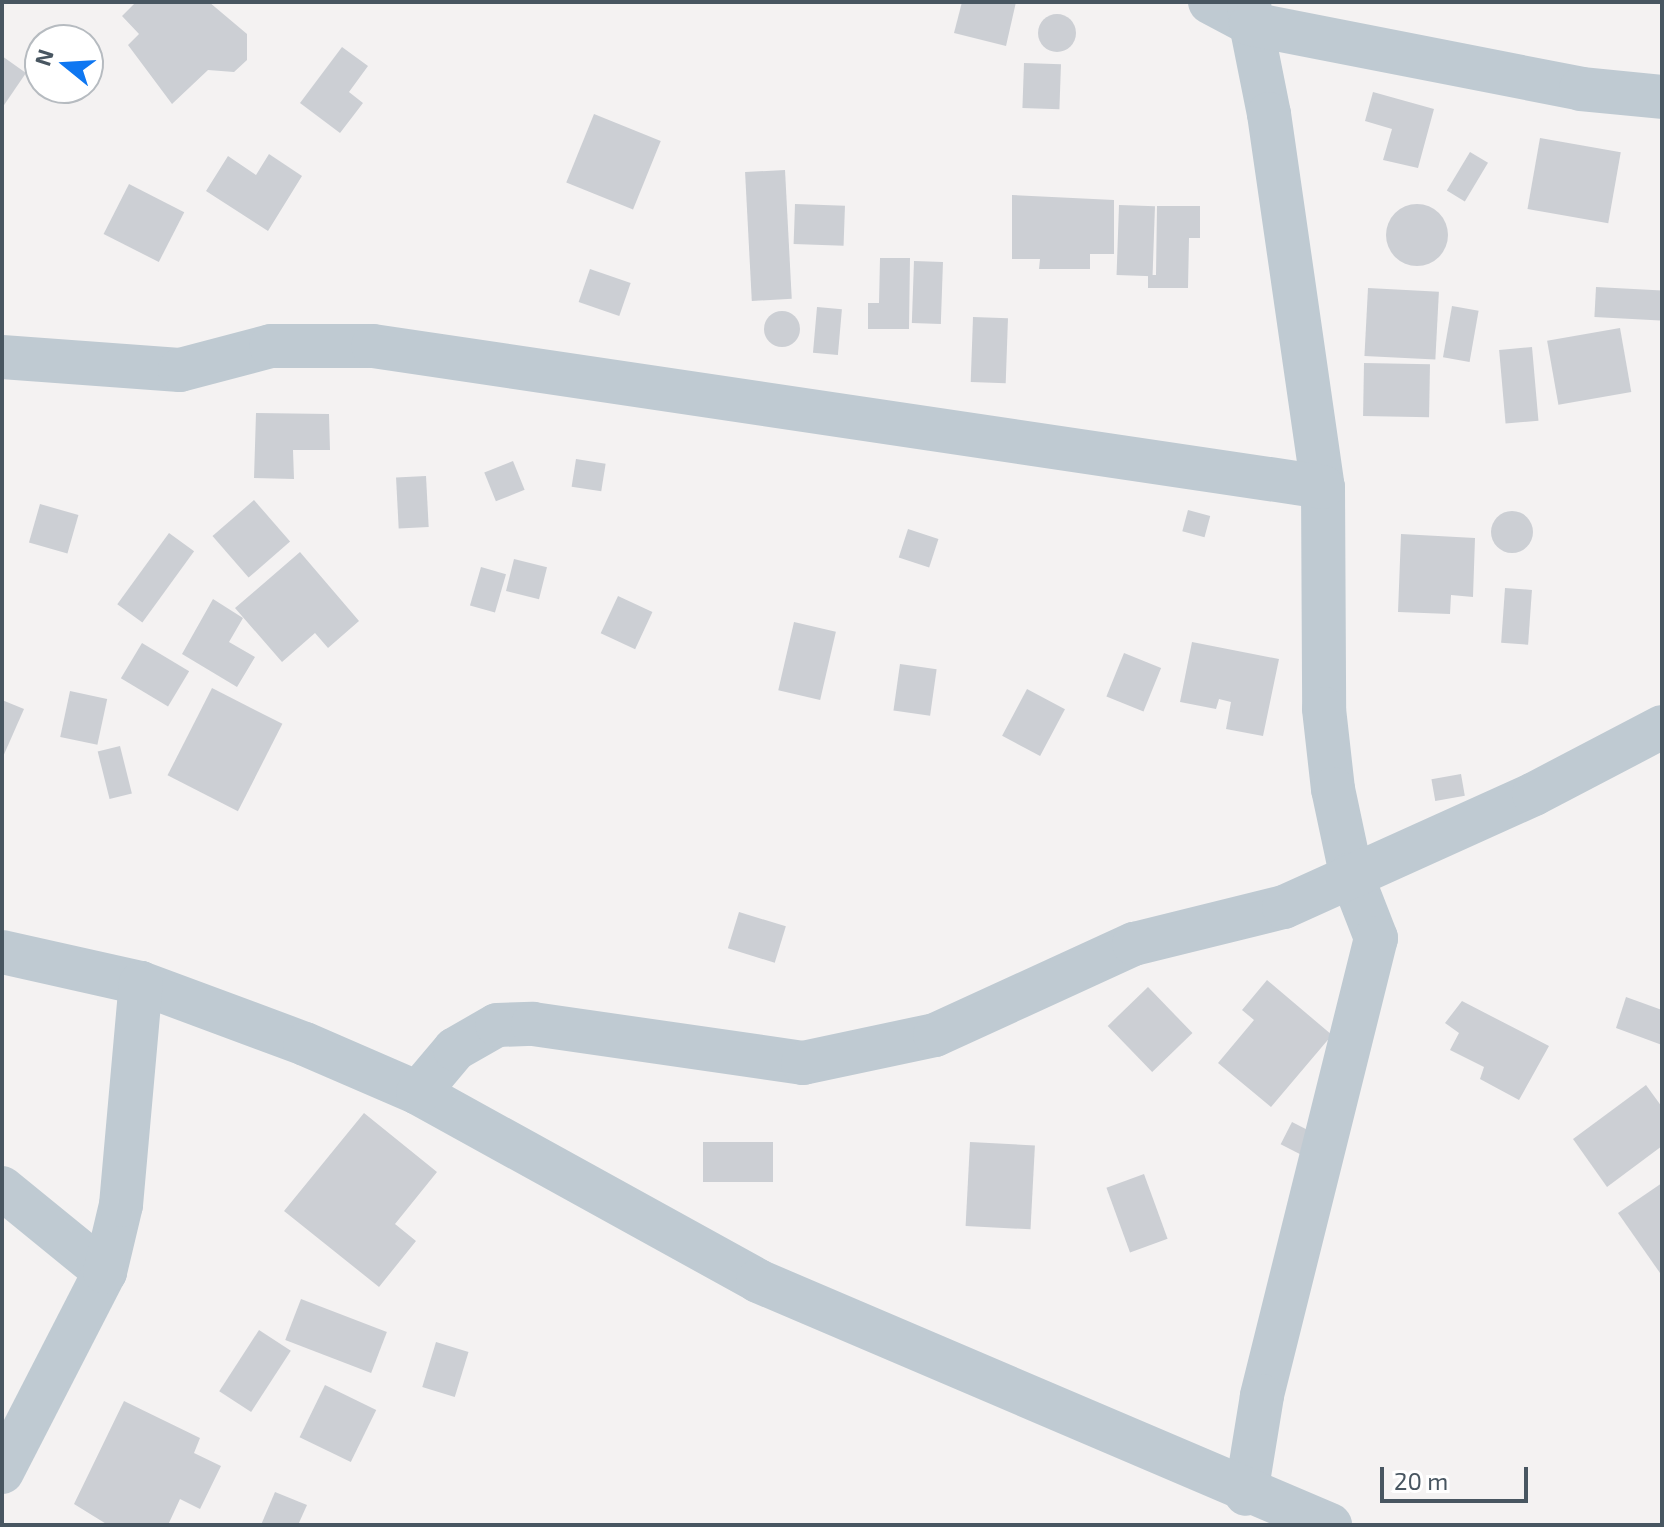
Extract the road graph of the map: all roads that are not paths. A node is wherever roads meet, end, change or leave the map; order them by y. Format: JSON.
{"nodes":[{"id":1,"x":1210,"y":2,"type":"edge"},
{"id":2,"x":1250,"y":13,"type":"edge"},
{"id":3,"x":1662,"y":97,"type":"edge"},
{"id":4,"x":2,"y":357,"type":"edge"},
{"id":5,"x":1323,"y":487,"type":"junction"},
{"id":6,"x":1662,"y":727,"type":"edge"},
{"id":7,"x":1351,"y":874,"type":"junction"},
{"id":8,"x":2,"y":952,"type":"edge"},
{"id":9,"x":141,"y":983,"type":"junction"},
{"id":10,"x":418,"y":1093,"type":"junction"},
{"id":11,"x":2,"y":1188,"type":"edge"},
{"id":12,"x":105,"y":1272,"type":"junction"},
{"id":13,"x":2,"y":1472,"type":"edge"},
{"id":14,"x":1246,"y":1494,"type":"junction"},
{"id":15,"x":1330,"y":1525,"type":"edge"}],
"edges":[{"from":1,"to":2,"type":"street"},
{"from":2,"to":3,"type":"street"},
{"from":2,"to":5,"type":"street"},
{"from":4,"to":5,"type":"street"},
{"from":5,"to":7,"type":"street"},
{"from":6,"to":7,"type":"street"},
{"from":7,"to":10,"type":"street"},
{"from":7,"to":14,"type":"street"},
{"from":8,"to":9,"type":"street"},
{"from":9,"to":10,"type":"street"},
{"from":9,"to":12,"type":"street"},
{"from":10,"to":14,"type":"street"},
{"from":11,"to":12,"type":"street"},
{"from":12,"to":13,"type":"street"},
{"from":14,"to":15,"type":"street"}]}
